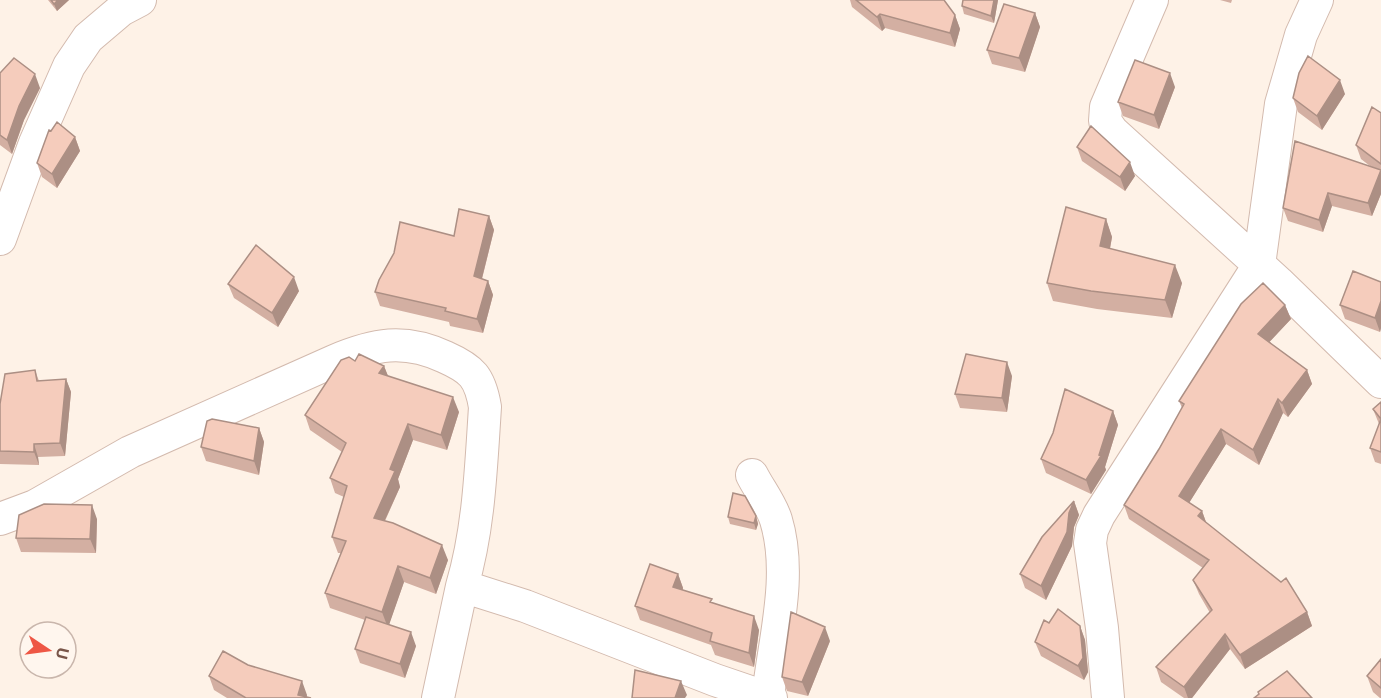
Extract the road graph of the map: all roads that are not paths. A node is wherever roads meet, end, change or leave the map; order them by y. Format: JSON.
{"nodes":[{"id":1,"x":140,"y":0,"type":"edge"},
{"id":2,"x":1152,"y":0,"type":"edge"},
{"id":3,"x":1317,"y":0,"type":"edge"},
{"id":4,"x":0,"y":239,"type":"edge"},
{"id":5,"x":1259,"y":265,"type":"junction"},
{"id":6,"x":1381,"y":382,"type":"edge"},
{"id":7,"x":752,"y":475,"type":"dead end"},
{"id":8,"x":0,"y":519,"type":"edge"},
{"id":9,"x":462,"y":586,"type":"junction"},
{"id":10,"x":438,"y":698,"type":"edge"},
{"id":11,"x":769,"y":698,"type":"edge"},
{"id":12,"x":1108,"y":698,"type":"edge"}],
"edges":[{"from":1,"to":4,"type":"street"},
{"from":2,"to":5,"type":"street"},
{"from":3,"to":5,"type":"street"},
{"from":5,"to":6,"type":"street"},
{"from":5,"to":12,"type":"street"},
{"from":7,"to":11,"type":"street"},
{"from":8,"to":9,"type":"street"},
{"from":9,"to":10,"type":"street"},
{"from":9,"to":11,"type":"street"}]}
